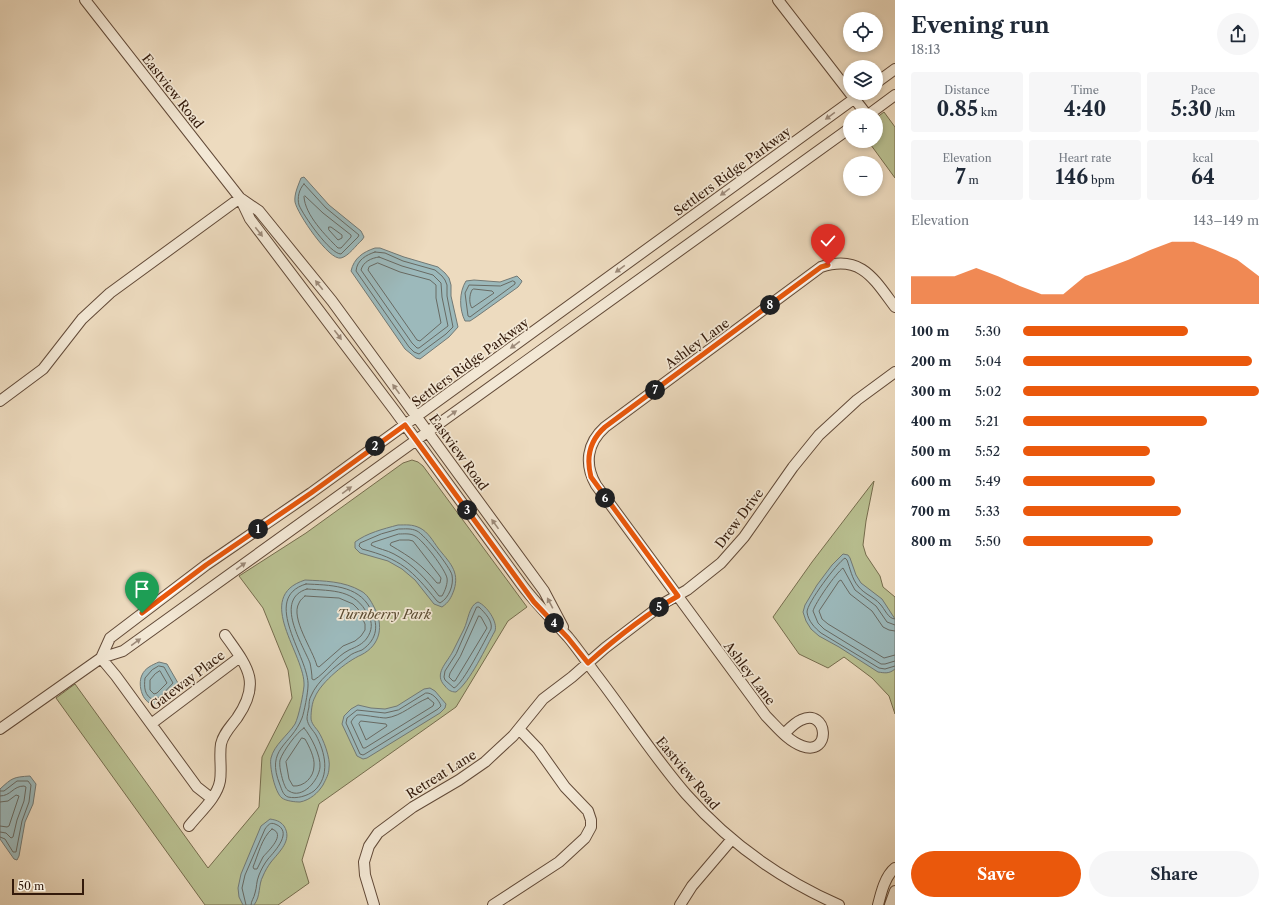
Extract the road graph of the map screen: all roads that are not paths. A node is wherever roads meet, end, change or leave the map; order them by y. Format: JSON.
{"nodes":[{"id":1,"x":85,"y":0,"type":"edge"},
{"id":2,"x":778,"y":0,"type":"edge"},
{"id":3,"x":895,"y":69,"type":"edge"},
{"id":4,"x":843,"y":78,"type":"edge"},
{"id":5,"x":883,"y":78,"type":"edge"},
{"id":6,"x":895,"y":96,"type":"edge"},
{"id":7,"x":852,"y":100,"type":"edge"},
{"id":8,"x":878,"y":108,"type":"edge"},
{"id":9,"x":843,"y":133,"type":"edge"},
{"id":10,"x":240,"y":198,"type":"junction"},
{"id":11,"x":895,"y":307,"type":"edge"},
{"id":12,"x":895,"y":372,"type":"edge"},
{"id":13,"x":0,"y":401,"type":"edge"},
{"id":14,"x":416,"y":416,"type":"junction"},
{"id":15,"x":405,"y":425,"type":"junction"},
{"id":16,"x":428,"y":432,"type":"junction"},
{"id":17,"x":416,"y":440,"type":"junction"},
{"id":18,"x":678,"y":596,"type":"junction"},
{"id":19,"x":225,"y":636,"type":"dead end"},
{"id":20,"x":568,"y":638,"type":"junction"},
{"id":21,"x":240,"y":657,"type":"junction"},
{"id":22,"x":101,"y":658,"type":"junction"},
{"id":23,"x":588,"y":663,"type":"junction"},
{"id":24,"x":150,"y":724,"type":"junction"},
{"id":25,"x":0,"y":729,"type":"edge"},
{"id":26,"x":519,"y":729,"type":"junction"},
{"id":27,"x":784,"y":734,"type":"dead end"},
{"id":28,"x":211,"y":798,"type":"junction"},
{"id":29,"x":189,"y":826,"type":"dead end"},
{"id":30,"x":732,"y":839,"type":"junction"},
{"id":31,"x":895,"y":868,"type":"edge"},
{"id":32,"x":895,"y":891,"type":"edge"},
{"id":33,"x":374,"y":905,"type":"edge"},
{"id":34,"x":493,"y":905,"type":"edge"},
{"id":35,"x":680,"y":905,"type":"edge"},
{"id":36,"x":839,"y":905,"type":"edge"},
{"id":37,"x":878,"y":905,"type":"edge"},
{"id":38,"x":890,"y":905,"type":"edge"}],
"edges":[{"from":1,"to":10,"type":"street","name":"Eastview Road"},
{"from":2,"to":4,"type":"street"},
{"from":3,"to":5,"type":"street"},
{"from":6,"to":8,"type":"street"},
{"from":7,"to":14,"type":"street","name":"Settlers Ridge Parkway","one_way":true},
{"from":16,"to":9,"type":"street","one_way":true},
{"from":10,"to":13,"type":"street"},
{"from":14,"to":10,"type":"street","name":"Eastview Road","one_way":true},
{"from":10,"to":15,"type":"street","name":"Eastview Road","one_way":true},
{"from":11,"to":18,"type":"street","name":"Ashley Lane"},
{"from":12,"to":18,"type":"street","name":"Drew Drive"},
{"from":14,"to":15,"type":"street","name":"Settlers Ridge Parkway"},
{"from":14,"to":16,"type":"street","name":"Eastview Road"},
{"from":15,"to":17,"type":"street","name":"Eastview Road"},
{"from":15,"to":22,"type":"street","name":"Settlers Ridge Parkway"},
{"from":16,"to":17,"type":"street"},
{"from":20,"to":16,"type":"street","name":"Eastview Road","one_way":true},
{"from":17,"to":20,"type":"street","name":"Eastview Road"},
{"from":22,"to":17,"type":"street","one_way":true},
{"from":18,"to":23,"type":"street","name":"Drew Drive"},
{"from":18,"to":27,"type":"street","name":"Ashley Lane"},
{"from":19,"to":21,"type":"street","name":"Gateway Place"},
{"from":20,"to":23,"type":"street","name":"Eastview Road"},
{"from":21,"to":24,"type":"street","name":"Gateway Place"},
{"from":21,"to":28,"type":"street","name":"Gateway Place"},
{"from":22,"to":24,"type":"street","name":"Gateway Place"},
{"from":22,"to":25,"type":"street"},
{"from":23,"to":26,"type":"street","name":"Retreat Lane"},
{"from":23,"to":30,"type":"street","name":"Eastview Road"},
{"from":24,"to":28,"type":"street","name":"Gateway Place"},
{"from":26,"to":33,"type":"street","name":"Retreat Lane"},
{"from":26,"to":34,"type":"street"},
{"from":28,"to":29,"type":"street","name":"Gateway Place"},
{"from":30,"to":35,"type":"street"},
{"from":30,"to":36,"type":"street","name":"Eastview Road"},
{"from":31,"to":37,"type":"street"},
{"from":32,"to":38,"type":"street"}]}
